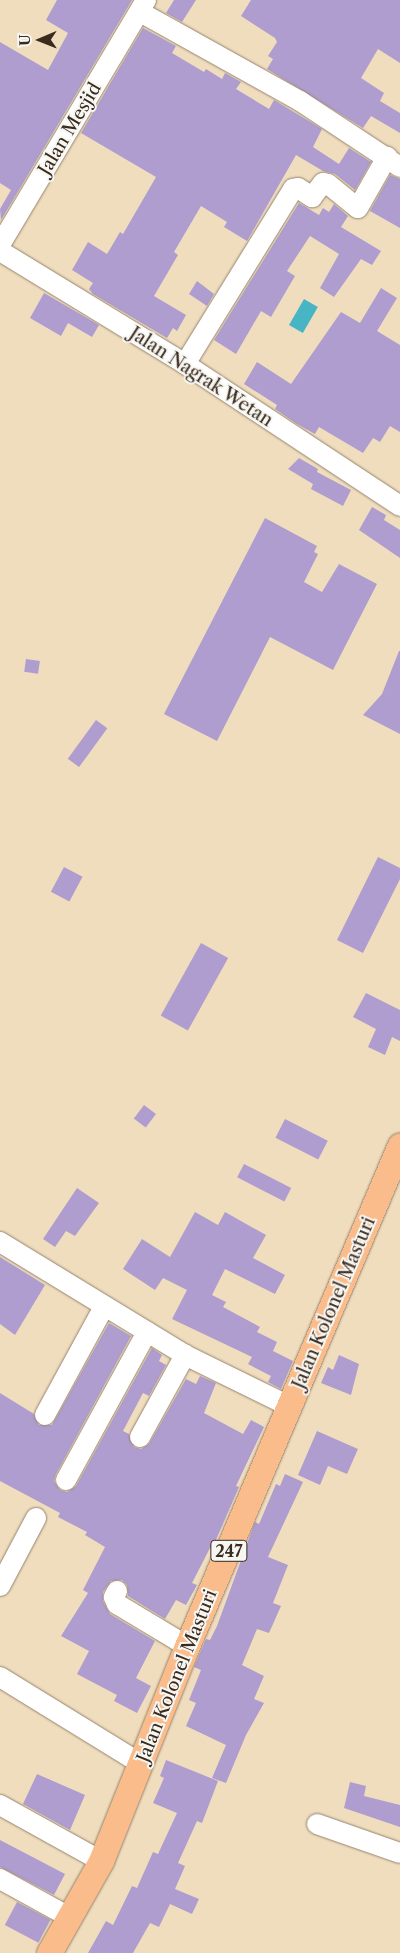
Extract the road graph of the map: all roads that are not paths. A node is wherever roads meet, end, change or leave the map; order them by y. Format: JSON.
{"nodes":[{"id":1,"x":143,"y":6,"type":"edge"},
{"id":2,"x":393,"y":162,"type":"edge"},
{"id":3,"x":0,"y":245,"type":"edge"},
{"id":4,"x":0,"y":252,"type":"edge"},
{"id":5,"x":185,"y":364,"type":"junction"},
{"id":6,"x":400,"y":506,"type":"edge"},
{"id":7,"x":400,"y":1145,"type":"edge"},
{"id":8,"x":0,"y":1242,"type":"edge"},
{"id":9,"x":104,"y":1307,"type":"junction"},
{"id":10,"x":147,"y":1332,"type":"junction"},
{"id":11,"x":185,"y":1355,"type":"junction"},
{"id":12,"x":291,"y":1407,"type":"junction"},
{"id":13,"x":44,"y":1415,"type":"dead end"},
{"id":14,"x":140,"y":1437,"type":"dead end"},
{"id":15,"x":66,"y":1480,"type":"dead end"},
{"id":16,"x":36,"y":1518,"type":"dead end"},
{"id":17,"x":0,"y":1586,"type":"edge"},
{"id":18,"x":117,"y":1591,"type":"dead end"},
{"id":19,"x":187,"y":1646,"type":"junction"},
{"id":20,"x":0,"y":1677,"type":"edge"},
{"id":21,"x":140,"y":1763,"type":"junction"},
{"id":22,"x":0,"y":1805,"type":"edge"},
{"id":23,"x":317,"y":1824,"type":"dead end"},
{"id":24,"x":400,"y":1853,"type":"edge"},
{"id":25,"x":101,"y":1861,"type":"junction"},
{"id":26,"x":0,"y":1879,"type":"edge"},
{"id":27,"x":72,"y":1918,"type":"junction"},
{"id":28,"x":49,"y":1953,"type":"edge"}],
"edges":[{"from":1,"to":2,"type":"street"},
{"from":1,"to":3,"type":"street","name":"Jalan Mesjid"},
{"from":2,"to":5,"type":"street"},
{"from":4,"to":5,"type":"street","name":"Jalan Nagrak Wetan"},
{"from":5,"to":6,"type":"street","name":"Jalan Nagrak Wetan"},
{"from":7,"to":12,"type":"main road","name":"Jalan Kolonel Masturi","number":"247"},
{"from":8,"to":9,"type":"street"},
{"from":9,"to":10,"type":"street"},
{"from":9,"to":13,"type":"street"},
{"from":10,"to":11,"type":"street"},
{"from":10,"to":15,"type":"street"},
{"from":11,"to":12,"type":"street"},
{"from":11,"to":14,"type":"street"},
{"from":12,"to":19,"type":"main road","name":"Jalan Kolonel Masturi","number":"247"},
{"from":16,"to":17,"type":"street"},
{"from":18,"to":19,"type":"street"},
{"from":19,"to":21,"type":"main road","name":"Jalan Kolonel Masturi","number":"247"},
{"from":20,"to":21,"type":"street"},
{"from":21,"to":25,"type":"main road","name":"Jalan Kolonel Masturi","number":"247"},
{"from":22,"to":25,"type":"street"},
{"from":23,"to":24,"type":"street"},
{"from":25,"to":27,"type":"main road","name":"Jalan Kolonel Masturi","number":"247"},
{"from":26,"to":27,"type":"street"},
{"from":27,"to":28,"type":"main road","name":"Jalan Kolonel Masturi","number":"247"}]}
